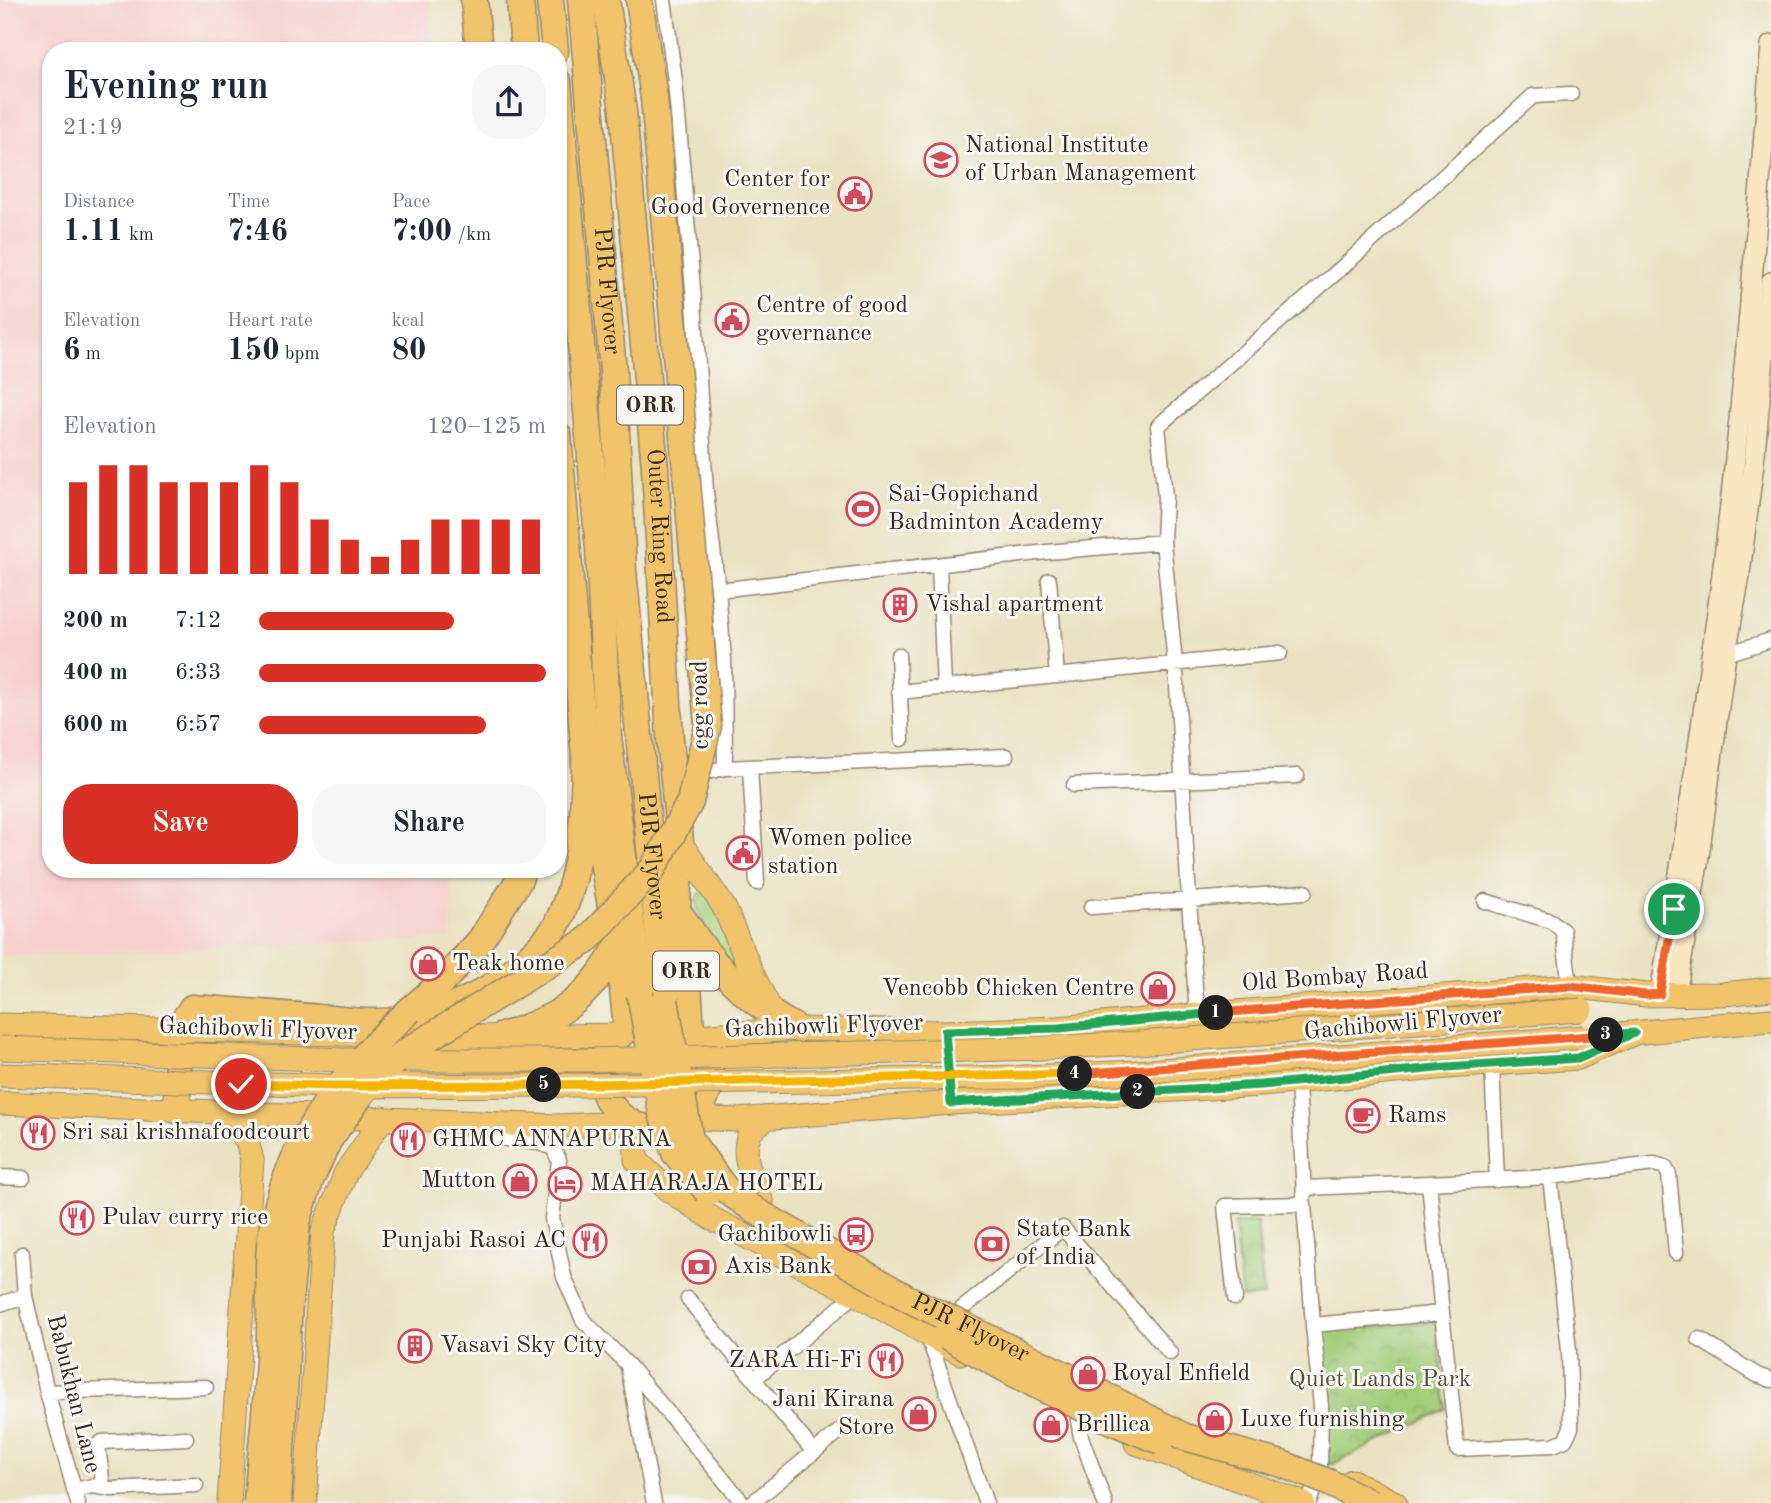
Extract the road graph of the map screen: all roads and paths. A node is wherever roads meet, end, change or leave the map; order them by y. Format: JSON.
{"nodes":[{"id":1,"x":474,"y":0,"type":"edge"},
{"id":2,"x":520,"y":0,"type":"edge"},
{"id":3,"x":550,"y":0,"type":"edge"},
{"id":4,"x":581,"y":0,"type":"edge"},
{"id":5,"x":606,"y":0,"type":"edge"},
{"id":6,"x":639,"y":0,"type":"edge"},
{"id":7,"x":664,"y":0,"type":"edge"},
{"id":8,"x":478,"y":42,"type":"edge"},
{"id":9,"x":523,"y":42,"type":"edge"},
{"id":10,"x":554,"y":42,"type":"edge"},
{"id":11,"x":1771,"y":46,"type":"edge"},
{"id":12,"x":1572,"y":94,"type":"dead end"},
{"id":13,"x":567,"y":185,"type":"edge"},
{"id":14,"x":1771,"y":282,"type":"edge"},
{"id":15,"x":1163,"y":541,"type":"junction"},
{"id":16,"x":567,"y":543,"type":"edge"},
{"id":17,"x":939,"y":565,"type":"junction"},
{"id":18,"x":1049,"y":580,"type":"dead end"},
{"id":19,"x":718,"y":590,"type":"junction"},
{"id":20,"x":1771,"y":640,"type":"edge"},
{"id":21,"x":1280,"y":653,"type":"dead end"},
{"id":22,"x":1718,"y":654,"type":"junction"},
{"id":23,"x":898,"y":655,"type":"dead end"},
{"id":24,"x":1176,"y":664,"type":"junction"},
{"id":25,"x":1058,"y":676,"type":"junction"},
{"id":26,"x":944,"y":688,"type":"junction"},
{"id":27,"x":899,"y":692,"type":"junction"},
{"id":28,"x":902,"y":739,"type":"dead end"},
{"id":29,"x":1006,"y":756,"type":"dead end"},
{"id":30,"x":585,"y":759,"type":"junction"},
{"id":31,"x":725,"y":768,"type":"junction"},
{"id":32,"x":750,"y":768,"type":"junction"},
{"id":33,"x":1297,"y":776,"type":"dead end"},
{"id":34,"x":674,"y":780,"type":"junction"},
{"id":35,"x":1184,"y":781,"type":"junction"},
{"id":36,"x":1074,"y":785,"type":"dead end"},
{"id":37,"x":680,"y":842,"type":"junction"},
{"id":38,"x":520,"y":878,"type":"edge"},
{"id":39,"x":757,"y":883,"type":"dead end"},
{"id":40,"x":1305,"y":892,"type":"dead end"},
{"id":41,"x":1189,"y":900,"type":"junction"},
{"id":42,"x":1485,"y":901,"type":"dead end"},
{"id":43,"x":1091,"y":907,"type":"dead end"},
{"id":44,"x":677,"y":909,"type":"junction"},
{"id":45,"x":618,"y":946,"type":"junction"},
{"id":46,"x":1665,"y":985,"type":"junction"},
{"id":47,"x":1570,"y":986,"type":"junction"},
{"id":48,"x":1771,"y":989,"type":"edge"},
{"id":49,"x":1197,"y":1014,"type":"junction"},
{"id":50,"x":773,"y":1015,"type":"junction"},
{"id":51,"x":1771,"y":1020,"type":"edge"},
{"id":52,"x":0,"y":1025,"type":"edge"},
{"id":53,"x":798,"y":1029,"type":"junction"},
{"id":54,"x":178,"y":1030,"type":"junction"},
{"id":55,"x":945,"y":1031,"type":"junction"},
{"id":56,"x":623,"y":1032,"type":"junction"},
{"id":57,"x":1634,"y":1033,"type":"junction"},
{"id":58,"x":692,"y":1034,"type":"junction"},
{"id":59,"x":499,"y":1037,"type":"junction"},
{"id":60,"x":0,"y":1048,"type":"edge"},
{"id":61,"x":1492,"y":1065,"type":"junction"},
{"id":62,"x":0,"y":1075,"type":"edge"},
{"id":63,"x":1298,"y":1082,"type":"junction"},
{"id":64,"x":0,"y":1103,"type":"edge"},
{"id":65,"x":951,"y":1103,"type":"junction"},
{"id":66,"x":177,"y":1110,"type":"junction"},
{"id":67,"x":225,"y":1112,"type":"junction"},
{"id":68,"x":383,"y":1118,"type":"junction"},
{"id":69,"x":766,"y":1118,"type":"junction"},
{"id":70,"x":688,"y":1119,"type":"junction"},
{"id":71,"x":466,"y":1122,"type":"junction"},
{"id":72,"x":632,"y":1124,"type":"junction"},
{"id":73,"x":0,"y":1177,"type":"edge"},
{"id":74,"x":1550,"y":1177,"type":"junction"},
{"id":75,"x":23,"y":1178,"type":"dead end"},
{"id":76,"x":1497,"y":1180,"type":"junction"},
{"id":77,"x":1429,"y":1183,"type":"junction"},
{"id":78,"x":1304,"y":1188,"type":"junction"},
{"id":79,"x":762,"y":1202,"type":"junction"},
{"id":80,"x":1304,"y":1204,"type":"junction"},
{"id":81,"x":1676,"y":1253,"type":"dead end"},
{"id":82,"x":22,"y":1254,"type":"dead end"},
{"id":83,"x":856,"y":1294,"type":"junction"},
{"id":84,"x":25,"y":1296,"type":"junction"},
{"id":85,"x":1235,"y":1298,"type":"dead end"},
{"id":86,"x":688,"y":1299,"type":"dead end"},
{"id":87,"x":0,"y":1304,"type":"edge"},
{"id":88,"x":1442,"y":1313,"type":"junction"},
{"id":89,"x":953,"y":1316,"type":"junction"},
{"id":90,"x":1313,"y":1325,"type":"junction"},
{"id":91,"x":927,"y":1334,"type":"junction"},
{"id":92,"x":1699,"y":1339,"type":"dead end"},
{"id":93,"x":1170,"y":1353,"type":"dead end"},
{"id":94,"x":628,"y":1365,"type":"junction"},
{"id":95,"x":754,"y":1379,"type":"junction"},
{"id":96,"x":1771,"y":1380,"type":"edge"},
{"id":97,"x":206,"y":1387,"type":"dead end"},
{"id":98,"x":47,"y":1392,"type":"junction"},
{"id":99,"x":1078,"y":1420,"type":"junction"},
{"id":100,"x":847,"y":1425,"type":"dead end"},
{"id":101,"x":186,"y":1438,"type":"dead end"},
{"id":102,"x":814,"y":1452,"type":"junction"},
{"id":103,"x":1320,"y":1467,"type":"junction"},
{"id":104,"x":196,"y":1485,"type":"dead end"},
{"id":105,"x":103,"y":1487,"type":"junction"},
{"id":106,"x":76,"y":1496,"type":"edge"},
{"id":107,"x":229,"y":1503,"type":"edge"},
{"id":108,"x":257,"y":1503,"type":"edge"},
{"id":109,"x":278,"y":1503,"type":"edge"},
{"id":110,"x":305,"y":1503,"type":"edge"},
{"id":111,"x":654,"y":1503,"type":"edge"},
{"id":112,"x":743,"y":1503,"type":"edge"},
{"id":113,"x":752,"y":1503,"type":"edge"},
{"id":114,"x":986,"y":1503,"type":"edge"},
{"id":115,"x":1105,"y":1503,"type":"edge"},
{"id":116,"x":1303,"y":1503,"type":"edge"},
{"id":117,"x":1309,"y":1503,"type":"edge"},
{"id":118,"x":1330,"y":1503,"type":"edge"},
{"id":119,"x":1370,"y":1503,"type":"edge"},
{"id":120,"x":1395,"y":1503,"type":"edge"}],
"edges":[{"from":1,"to":8,"type":"highway"},
{"from":2,"to":9,"type":"highway"},
{"from":3,"to":10,"type":"highway"},
{"from":4,"to":119,"type":"highway","name":"PJR Flyover","bridge":true},
{"from":5,"to":34,"type":"highway","name":"Outer Ring Road","number":"ORR"},
{"from":6,"to":109,"type":"highway","bridge":true},
{"from":7,"to":19,"type":"street","name":"cgg road"},
{"from":11,"to":22,"type":"street"},
{"from":12,"to":15,"type":"street"},
{"from":13,"to":118,"type":"highway","name":"PJR Flyover","bridge":true},
{"from":14,"to":22,"type":"street"},
{"from":15,"to":17,"type":"street"},
{"from":15,"to":24,"type":"street"},
{"from":16,"to":30,"type":"highway","number":"ORR"},
{"from":17,"to":19,"type":"street"},
{"from":17,"to":26,"type":"street"},
{"from":18,"to":25,"type":"street"},
{"from":19,"to":31,"type":"street","name":"cgg road"},
{"from":20,"to":22,"type":"street"},
{"from":21,"to":24,"type":"street"},
{"from":22,"to":46,"type":"street"},
{"from":23,"to":27,"type":"street"},
{"from":24,"to":25,"type":"street"},
{"from":24,"to":35,"type":"street"},
{"from":25,"to":26,"type":"street"},
{"from":26,"to":27,"type":"street"},
{"from":27,"to":28,"type":"street"},
{"from":29,"to":32,"type":"street"},
{"from":30,"to":45,"type":"highway","number":"ORR"},
{"from":30,"to":54,"type":"highway"},
{"from":31,"to":32,"type":"street"},
{"from":31,"to":34,"type":"street","name":"cgg road"},
{"from":32,"to":39,"type":"street"},
{"from":33,"to":35,"type":"street"},
{"from":34,"to":37,"type":"highway","name":"Outer Ring Road","number":"ORR"},
{"from":35,"to":36,"type":"street"},
{"from":35,"to":41,"type":"street"},
{"from":37,"to":44,"type":"highway","name":"Outer Ring Road","number":"ORR"},
{"from":37,"to":50,"type":"main road"},
{"from":38,"to":108,"type":"highway","bridge":true},
{"from":40,"to":41,"type":"street"},
{"from":41,"to":43,"type":"street"},
{"from":41,"to":49,"type":"street"},
{"from":42,"to":47,"type":"street"},
{"from":44,"to":50,"type":"highway"},
{"from":44,"to":58,"type":"highway","name":"Outer Ring Road","number":"ORR"},
{"from":45,"to":56,"type":"highway","number":"ORR"},
{"from":45,"to":59,"type":"highway"},
{"from":46,"to":47,"type":"main road","name":"Old Bombay Road"},
{"from":46,"to":48,"type":"main road","name":"Old Bombay Road"},
{"from":46,"to":60,"type":"main road","name":"Gachibowli Flyover","bridge":true},
{"from":47,"to":49,"type":"main road","name":"Old Bombay Road"},
{"from":49,"to":55,"type":"main road","name":"Old Bombay Road"},
{"from":50,"to":53,"type":"highway"},
{"from":51,"to":57,"type":"main road","name":"Gachibowli Flyover"},
{"from":52,"to":54,"type":"main road"},
{"from":53,"to":55,"type":"main road","name":"Old Bombay Road"},
{"from":53,"to":58,"type":"main road","name":"Old Bombay Road"},
{"from":54,"to":59,"type":"main road"},
{"from":54,"to":66,"type":"highway"},
{"from":55,"to":65,"type":"main road"},
{"from":56,"to":58,"type":"highway"},
{"from":56,"to":59,"type":"main road"},
{"from":56,"to":72,"type":"highway"},
{"from":57,"to":61,"type":"main road"},
{"from":57,"to":62,"type":"main road","name":"Gachibowli Flyover","bridge":true},
{"from":58,"to":70,"type":"highway"},
{"from":61,"to":63,"type":"main road"},
{"from":61,"to":76,"type":"street"},
{"from":63,"to":65,"type":"main road"},
{"from":63,"to":78,"type":"street"},
{"from":64,"to":66,"type":"main road"},
{"from":65,"to":69,"type":"main road"},
{"from":66,"to":67,"type":"main road"},
{"from":67,"to":68,"type":"main road"},
{"from":67,"to":107,"type":"main road"},
{"from":68,"to":71,"type":"main road"},
{"from":68,"to":110,"type":"main road"},
{"from":69,"to":70,"type":"main road"},
{"from":69,"to":79,"type":"main road"},
{"from":70,"to":72,"type":"highway"},
{"from":70,"to":79,"type":"main road"},
{"from":71,"to":72,"type":"main road"},
{"from":71,"to":94,"type":"street"},
{"from":72,"to":83,"type":"main road"},
{"from":73,"to":75,"type":"street"},
{"from":74,"to":76,"type":"street"},
{"from":74,"to":81,"type":"street"},
{"from":74,"to":88,"type":"street"},
{"from":76,"to":77,"type":"street"},
{"from":77,"to":78,"type":"street"},
{"from":77,"to":88,"type":"street"},
{"from":78,"to":80,"type":"street"},
{"from":79,"to":89,"type":"main road"},
{"from":80,"to":85,"type":"street"},
{"from":80,"to":90,"type":"street"},
{"from":82,"to":84,"type":"street","name":"Babukhan Lane"},
{"from":83,"to":91,"type":"main road"},
{"from":83,"to":95,"type":"street"},
{"from":84,"to":87,"type":"street"},
{"from":84,"to":98,"type":"street","name":"Babukhan Lane"},
{"from":86,"to":95,"type":"street"},
{"from":88,"to":90,"type":"street"},
{"from":89,"to":93,"type":"street"},
{"from":89,"to":103,"type":"main road"},
{"from":90,"to":103,"type":"street"},
{"from":91,"to":99,"type":"main road"},
{"from":91,"to":114,"type":"street"},
{"from":92,"to":96,"type":"street"},
{"from":94,"to":111,"type":"street"},
{"from":94,"to":112,"type":"street"},
{"from":95,"to":102,"type":"street"},
{"from":97,"to":98,"type":"street"},
{"from":98,"to":106,"type":"street","name":"Babukhan Lane"},
{"from":99,"to":115,"type":"street"},
{"from":99,"to":116,"type":"main road"},
{"from":100,"to":102,"type":"street"},
{"from":101,"to":105,"type":"street"},
{"from":102,"to":113,"type":"street"},
{"from":103,"to":117,"type":"street"},
{"from":103,"to":120,"type":"main road"},
{"from":104,"to":105,"type":"street"},
{"from":105,"to":106,"type":"street"}]}
